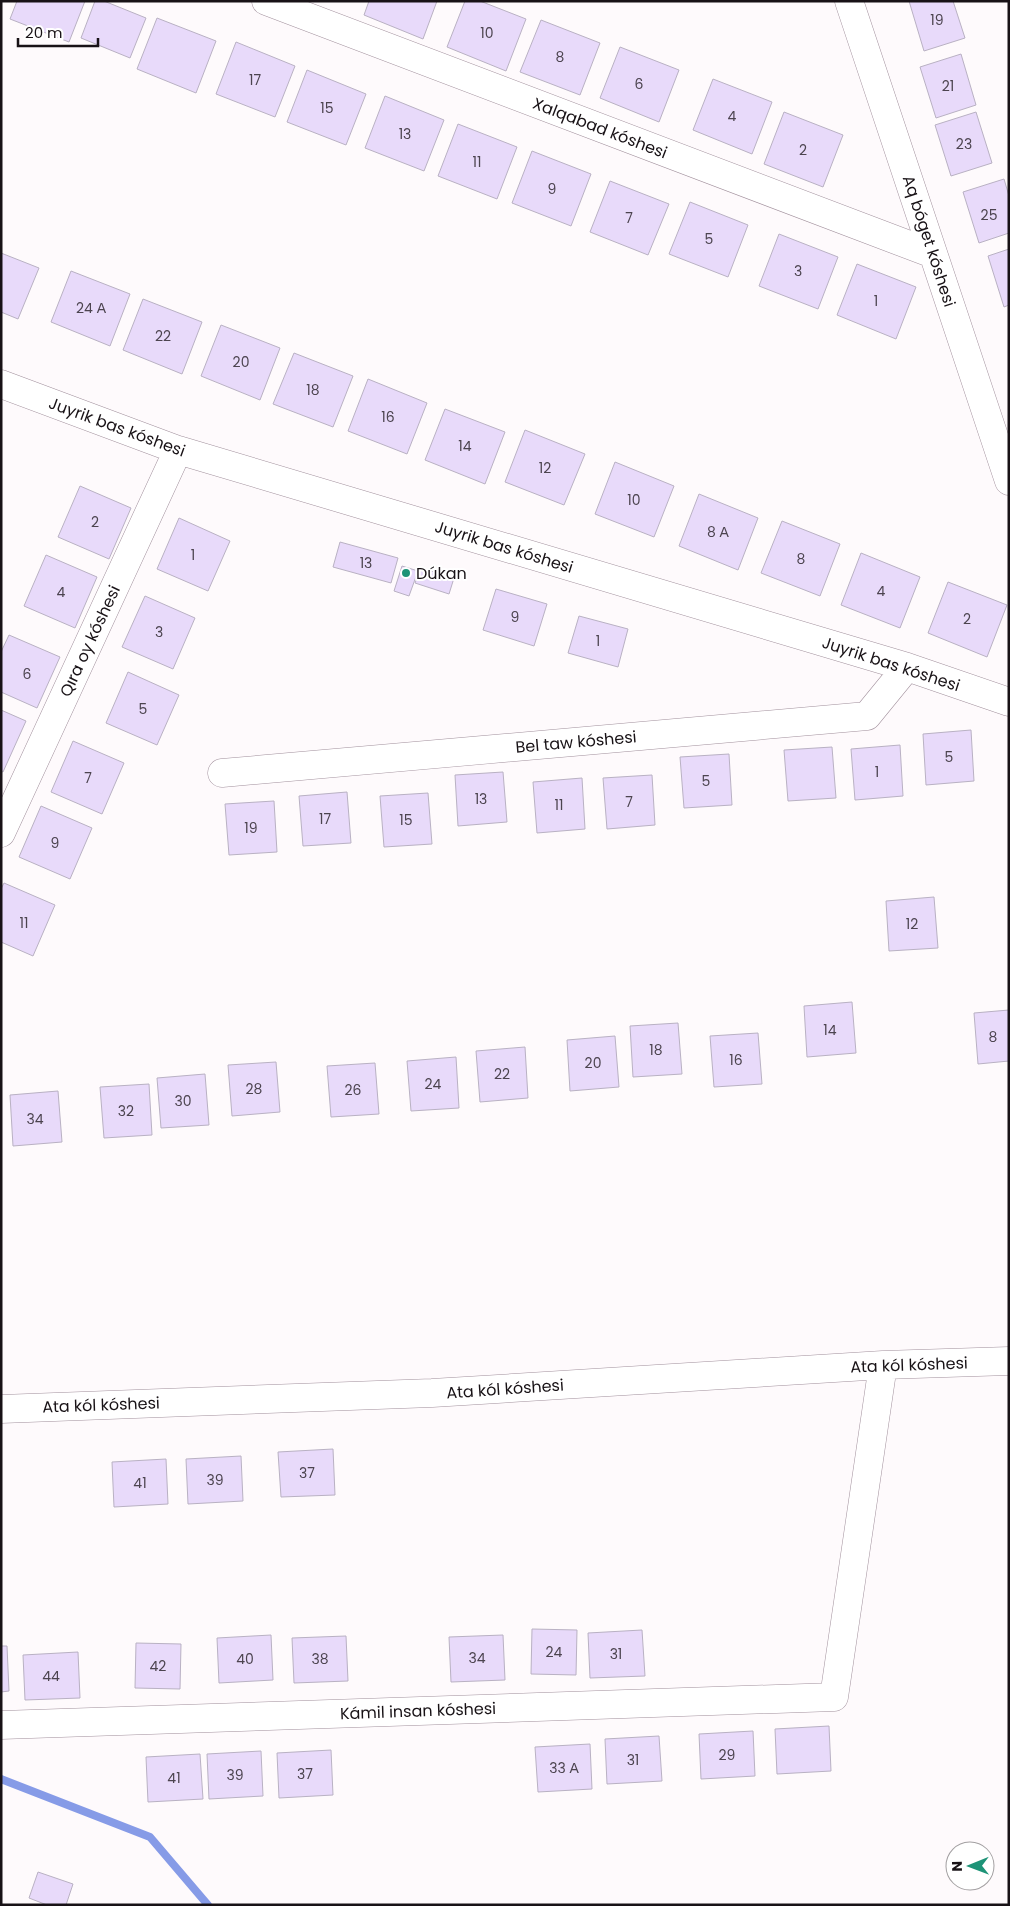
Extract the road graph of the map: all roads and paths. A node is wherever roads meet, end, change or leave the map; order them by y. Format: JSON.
{"nodes":[{"id":1,"x":266,"y":1,"type":"edge"},
{"id":2,"x":849,"y":1,"type":"edge"},
{"id":3,"x":933,"y":254,"type":"junction"},
{"id":4,"x":1,"y":384,"type":"edge"},
{"id":5,"x":178,"y":450,"type":"junction"},
{"id":6,"x":1009,"y":480,"type":"edge"},
{"id":7,"x":908,"y":667,"type":"junction"},
{"id":8,"x":1009,"y":702,"type":"edge"},
{"id":9,"x":222,"y":774,"type":"dead end"},
{"id":10,"x":1,"y":833,"type":"edge"},
{"id":11,"x":1009,"y":1361,"type":"edge"},
{"id":12,"x":883,"y":1365,"type":"junction"},
{"id":13,"x":1,"y":1409,"type":"edge"},
{"id":14,"x":1,"y":1725,"type":"edge"}],
"edges":[{"from":1,"to":3,"type":"street","name":"Xalqabad kóshesi"},
{"from":2,"to":3,"type":"street","name":"Aq bóget kóshesi"},
{"from":3,"to":6,"type":"street","name":"Aq bóget kóshesi"},
{"from":4,"to":5,"type":"street","name":"Juyrik bas kóshesi"},
{"from":5,"to":7,"type":"street","name":"Juyrik bas kóshesi"},
{"from":5,"to":10,"type":"street","name":"Qıra oy kóshesi"},
{"from":7,"to":8,"type":"street","name":"Juyrik bas kóshesi"},
{"from":7,"to":9,"type":"street","name":"Bel taw kóshesi"},
{"from":11,"to":12,"type":"street","name":"Ata kól kóshesi"},
{"from":12,"to":13,"type":"street","name":"Ata kól kóshesi"},
{"from":12,"to":14,"type":"street","name":"Kámil insan kóshesi"}]}
